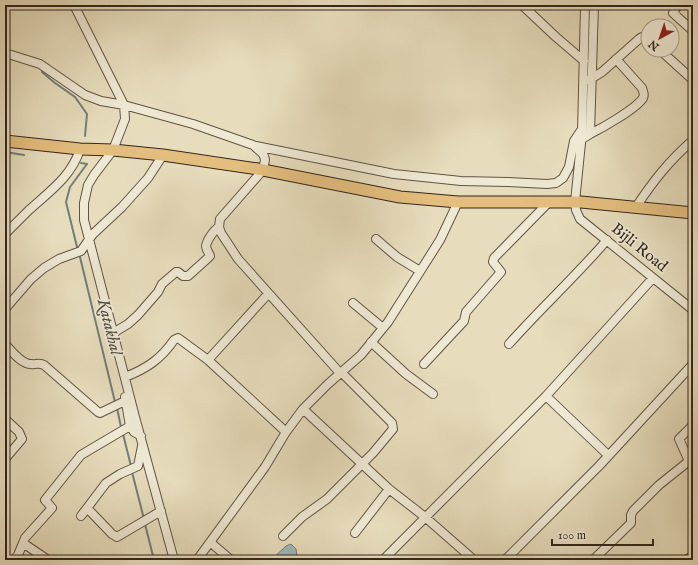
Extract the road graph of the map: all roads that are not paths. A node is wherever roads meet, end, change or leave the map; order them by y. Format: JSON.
{"nodes":[{"id":1,"x":74,"y":5,"type":"edge"},
{"id":2,"x":522,"y":5,"type":"edge"},
{"id":3,"x":585,"y":5,"type":"edge"},
{"id":4,"x":594,"y":5,"type":"edge"},
{"id":5,"x":678,"y":5,"type":"edge"},
{"id":6,"x":693,"y":31,"type":"edge"},
{"id":7,"x":640,"y":38,"type":"edge"},
{"id":8,"x":5,"y":53,"type":"edge"},
{"id":9,"x":669,"y":58,"type":"edge"},
{"id":10,"x":616,"y":59,"type":"junction"},
{"id":11,"x":584,"y":61,"type":"junction"},
{"id":12,"x":591,"y":79,"type":"junction"},
{"id":13,"x":693,"y":80,"type":"edge"},
{"id":14,"x":583,"y":84,"type":"junction"},
{"id":15,"x":124,"y":105,"type":"junction"},
{"id":16,"x":582,"y":129,"type":"junction"},
{"id":17,"x":590,"y":134,"type":"junction"},
{"id":18,"x":582,"y":139,"type":"junction"},
{"id":19,"x":693,"y":140,"type":"edge"},
{"id":20,"x":5,"y":141,"type":"edge"},
{"id":21,"x":253,"y":145,"type":"junction"},
{"id":22,"x":80,"y":149,"type":"junction"},
{"id":23,"x":113,"y":150,"type":"junction"},
{"id":24,"x":163,"y":155,"type":"junction"},
{"id":25,"x":262,"y":170,"type":"junction"},
{"id":26,"x":458,"y":202,"type":"junction"},
{"id":27,"x":549,"y":202,"type":"junction"},
{"id":28,"x":575,"y":202,"type":"junction"},
{"id":29,"x":636,"y":207,"type":"junction"},
{"id":30,"x":692,"y":212,"type":"edge"},
{"id":31,"x":219,"y":227,"type":"junction"},
{"id":32,"x":5,"y":234,"type":"edge"},
{"id":33,"x":89,"y":239,"type":"junction"},
{"id":34,"x":376,"y":239,"type":"dead end"},
{"id":35,"x":607,"y":240,"type":"junction"},
{"id":36,"x":420,"y":272,"type":"junction"},
{"id":37,"x":653,"y":278,"type":"junction"},
{"id":38,"x":268,"y":294,"type":"junction"},
{"id":39,"x":353,"y":303,"type":"dead end"},
{"id":40,"x":691,"y":306,"type":"edge"},
{"id":41,"x":5,"y":309,"type":"edge"},
{"id":42,"x":383,"y":328,"type":"junction"},
{"id":43,"x":113,"y":333,"type":"junction"},
{"id":44,"x":371,"y":342,"type":"junction"},
{"id":45,"x":5,"y":344,"type":"edge"},
{"id":46,"x":509,"y":344,"type":"dead end"},
{"id":47,"x":208,"y":360,"type":"junction"},
{"id":48,"x":424,"y":364,"type":"dead end"},
{"id":49,"x":693,"y":364,"type":"edge"},
{"id":50,"x":340,"y":373,"type":"junction"},
{"id":51,"x":125,"y":378,"type":"junction"},
{"id":52,"x":128,"y":386,"type":"junction"},
{"id":53,"x":433,"y":394,"type":"dead end"},
{"id":54,"x":546,"y":396,"type":"junction"},
{"id":55,"x":125,"y":401,"type":"junction"},
{"id":56,"x":304,"y":409,"type":"junction"},
{"id":57,"x":5,"y":419,"type":"edge"},
{"id":58,"x":128,"y":424,"type":"junction"},
{"id":59,"x":693,"y":425,"type":"edge"},
{"id":60,"x":286,"y":432,"type":"junction"},
{"id":61,"x":142,"y":440,"type":"junction"},
{"id":62,"x":608,"y":455,"type":"junction"},
{"id":63,"x":5,"y":459,"type":"edge"},
{"id":64,"x":362,"y":465,"type":"junction"},
{"id":65,"x":691,"y":465,"type":"edge"},
{"id":66,"x":389,"y":489,"type":"junction"},
{"id":67,"x":87,"y":508,"type":"junction"},
{"id":68,"x":161,"y":511,"type":"junction"},
{"id":69,"x":81,"y":516,"type":"dead end"},
{"id":70,"x":425,"y":517,"type":"junction"},
{"id":71,"x":355,"y":533,"type":"dead end"},
{"id":72,"x":283,"y":536,"type":"dead end"},
{"id":73,"x":210,"y":542,"type":"junction"},
{"id":74,"x":23,"y":543,"type":"junction"},
{"id":75,"x":693,"y":556,"type":"edge"},
{"id":76,"x":14,"y":560,"type":"edge"},
{"id":77,"x":48,"y":560,"type":"edge"},
{"id":78,"x":174,"y":560,"type":"edge"},
{"id":79,"x":197,"y":560,"type":"edge"},
{"id":80,"x":231,"y":560,"type":"edge"},
{"id":81,"x":384,"y":560,"type":"edge"},
{"id":82,"x":474,"y":560,"type":"edge"},
{"id":83,"x":505,"y":560,"type":"edge"},
{"id":84,"x":593,"y":560,"type":"edge"},
{"id":85,"x":685,"y":560,"type":"edge"}],
"edges":[{"from":1,"to":15,"type":"street"},
{"from":2,"to":11,"type":"street"},
{"from":3,"to":11,"type":"street"},
{"from":4,"to":12,"type":"street"},
{"from":5,"to":6,"type":"street"},
{"from":7,"to":10,"type":"street"},
{"from":8,"to":15,"type":"street"},
{"from":9,"to":13,"type":"street"},
{"from":10,"to":12,"type":"street"},
{"from":10,"to":17,"type":"street"},
{"from":11,"to":14,"type":"street"},
{"from":12,"to":14,"type":"street"},
{"from":12,"to":17,"type":"street"},
{"from":14,"to":16,"type":"street"},
{"from":15,"to":21,"type":"street"},
{"from":15,"to":23,"type":"street"},
{"from":16,"to":18,"type":"street"},
{"from":16,"to":21,"type":"street"},
{"from":17,"to":18,"type":"street"},
{"from":18,"to":28,"type":"street"},
{"from":19,"to":29,"type":"street"},
{"from":20,"to":22,"type":"main road"},
{"from":21,"to":25,"type":"street"},
{"from":22,"to":23,"type":"main road"},
{"from":22,"to":32,"type":"street"},
{"from":23,"to":24,"type":"main road"},
{"from":23,"to":33,"type":"street"},
{"from":24,"to":25,"type":"main road"},
{"from":24,"to":33,"type":"street"},
{"from":25,"to":26,"type":"main road"},
{"from":25,"to":31,"type":"street"},
{"from":26,"to":27,"type":"main road"},
{"from":26,"to":36,"type":"street"},
{"from":27,"to":28,"type":"main road"},
{"from":27,"to":48,"type":"street"},
{"from":28,"to":29,"type":"main road"},
{"from":28,"to":35,"type":"street","name":"Bijli Road"},
{"from":29,"to":30,"type":"main road"},
{"from":31,"to":38,"type":"street"},
{"from":31,"to":43,"type":"street"},
{"from":33,"to":41,"type":"street"},
{"from":33,"to":43,"type":"street"},
{"from":34,"to":36,"type":"street"},
{"from":35,"to":37,"type":"street","name":"Bijli Road"},
{"from":35,"to":46,"type":"street"},
{"from":36,"to":42,"type":"street"},
{"from":37,"to":40,"type":"street","name":"Bijli Road"},
{"from":37,"to":54,"type":"street"},
{"from":38,"to":47,"type":"street"},
{"from":38,"to":50,"type":"street"},
{"from":39,"to":42,"type":"street"},
{"from":42,"to":44,"type":"street"},
{"from":43,"to":51,"type":"street"},
{"from":44,"to":50,"type":"street"},
{"from":44,"to":53,"type":"street"},
{"from":45,"to":55,"type":"street"},
{"from":47,"to":51,"type":"street"},
{"from":47,"to":60,"type":"street"},
{"from":49,"to":62,"type":"street"},
{"from":50,"to":56,"type":"street"},
{"from":50,"to":64,"type":"street"},
{"from":51,"to":52,"type":"street"},
{"from":52,"to":55,"type":"street"},
{"from":52,"to":58,"type":"street"},
{"from":54,"to":62,"type":"street"},
{"from":54,"to":70,"type":"street"},
{"from":55,"to":58,"type":"street"},
{"from":56,"to":60,"type":"street"},
{"from":56,"to":64,"type":"street"},
{"from":57,"to":63,"type":"street"},
{"from":58,"to":61,"type":"street"},
{"from":58,"to":74,"type":"street"},
{"from":59,"to":65,"type":"street"},
{"from":60,"to":73,"type":"street"},
{"from":61,"to":67,"type":"street"},
{"from":61,"to":68,"type":"street"},
{"from":62,"to":83,"type":"street"},
{"from":64,"to":66,"type":"street"},
{"from":64,"to":72,"type":"street"},
{"from":65,"to":84,"type":"street"},
{"from":66,"to":70,"type":"street"},
{"from":66,"to":71,"type":"street"},
{"from":67,"to":68,"type":"street"},
{"from":67,"to":69,"type":"street"},
{"from":68,"to":78,"type":"street"},
{"from":70,"to":81,"type":"street"},
{"from":70,"to":82,"type":"street"},
{"from":73,"to":79,"type":"street"},
{"from":73,"to":80,"type":"street"},
{"from":74,"to":76,"type":"street"},
{"from":74,"to":77,"type":"street"},
{"from":75,"to":85,"type":"street"}]}
